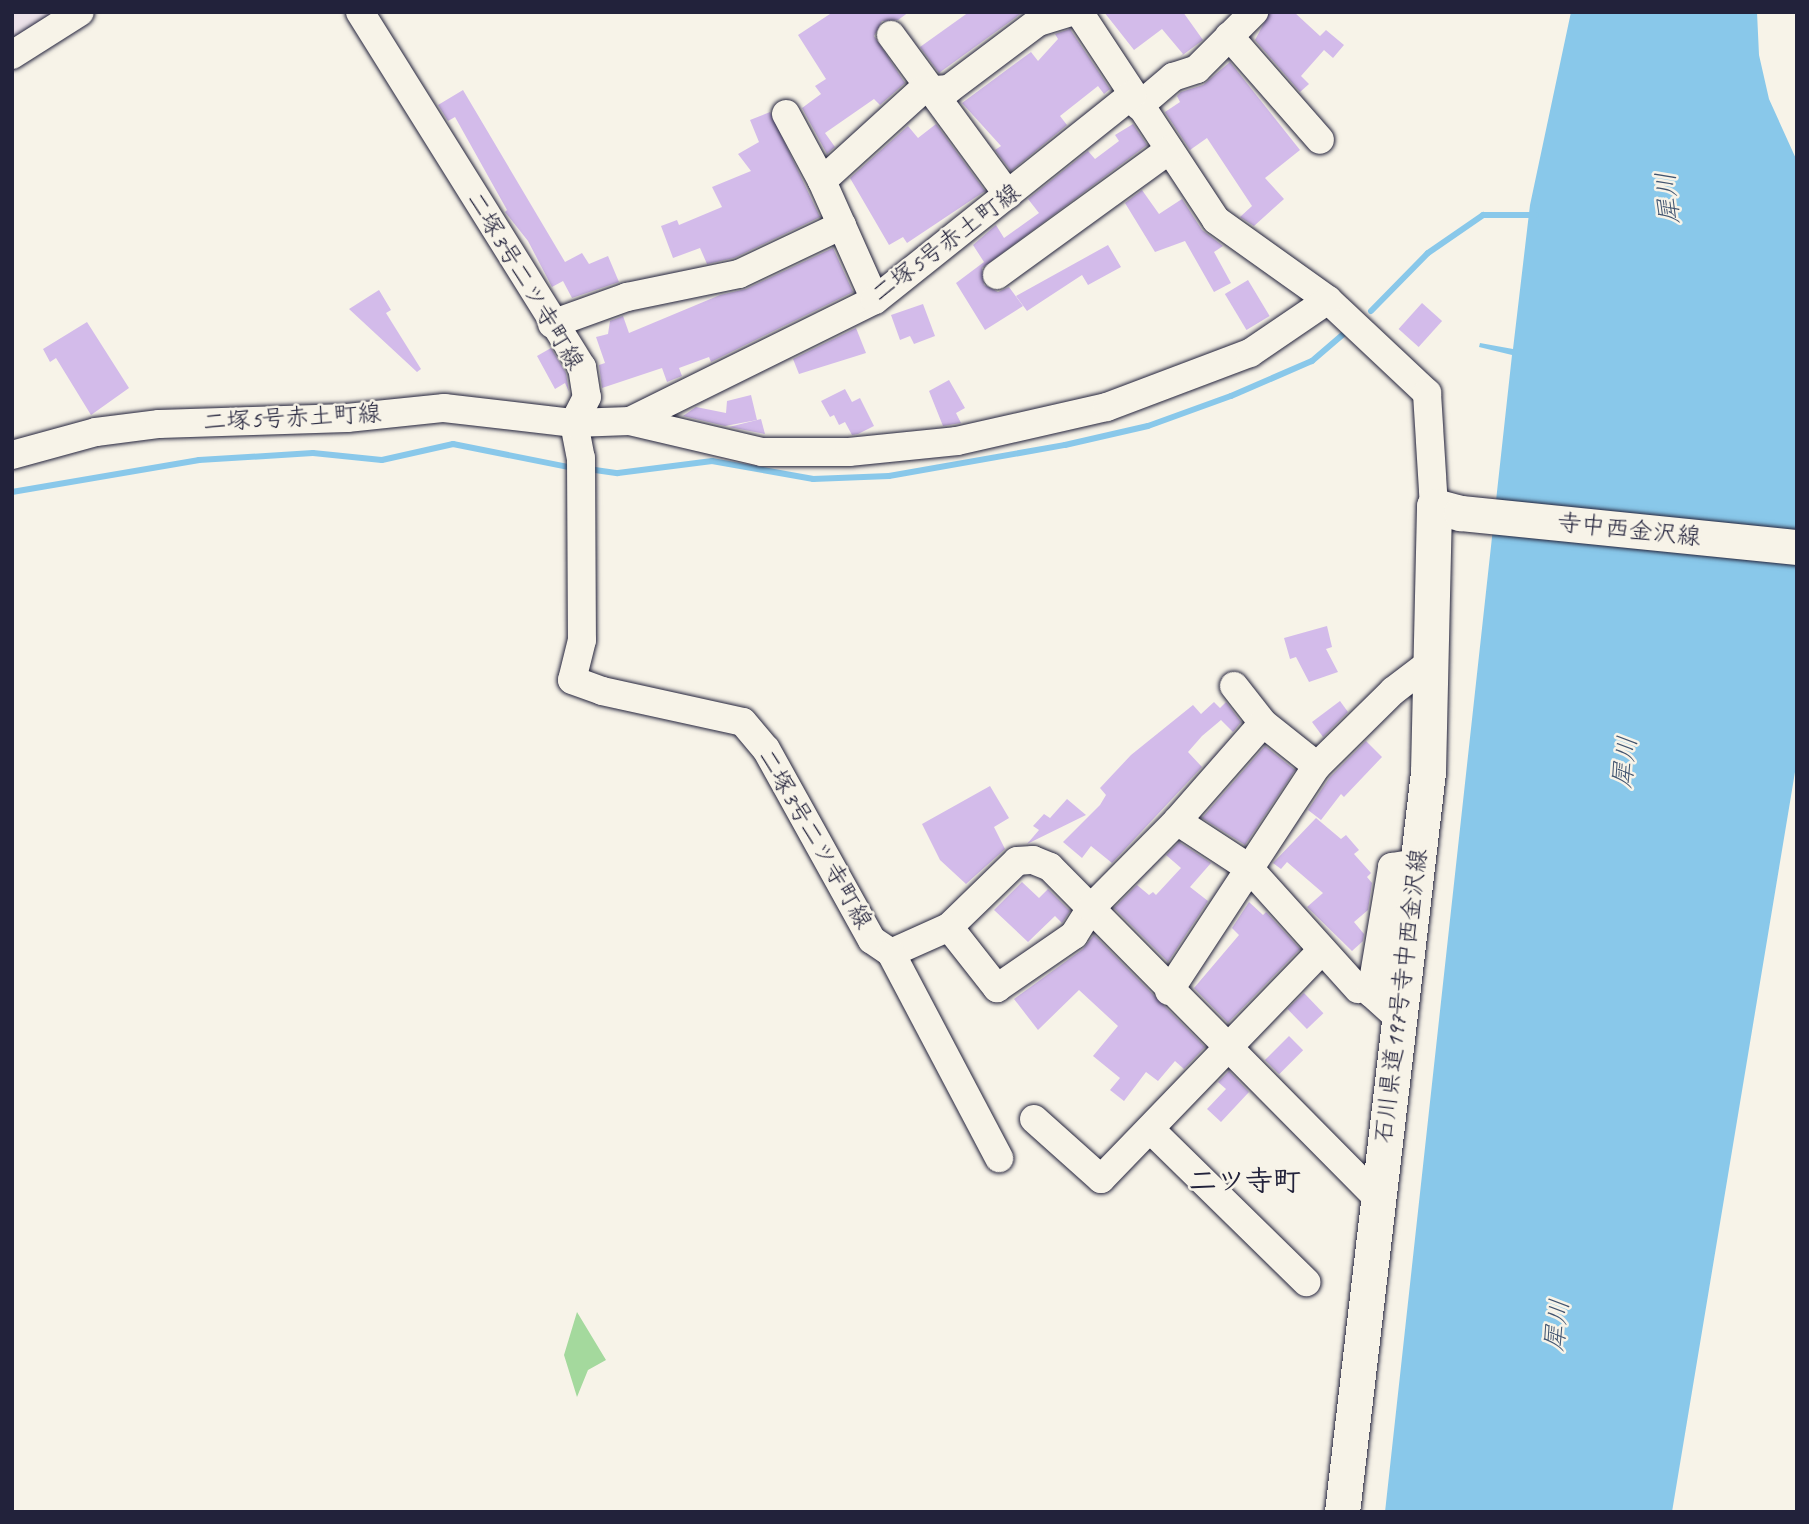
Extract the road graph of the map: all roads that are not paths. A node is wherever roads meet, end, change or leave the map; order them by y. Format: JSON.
{"nodes":[{"id":1,"x":80,"y":12,"type":"edge"},
{"id":2,"x":360,"y":12,"type":"edge"},
{"id":3,"x":1069,"y":12,"type":"edge"},
{"id":4,"x":1079,"y":12,"type":"edge"},
{"id":5,"x":1254,"y":12,"type":"edge"},
{"id":6,"x":891,"y":35,"type":"dead end"},
{"id":7,"x":1230,"y":36,"type":"junction"},
{"id":8,"x":12,"y":55,"type":"edge"},
{"id":9,"x":933,"y":92,"type":"junction"},
{"id":10,"x":1136,"y":101,"type":"junction"},
{"id":11,"x":786,"y":114,"type":"dead end"},
{"id":12,"x":1320,"y":140,"type":"dead end"},
{"id":13,"x":1169,"y":150,"type":"junction"},
{"id":14,"x":822,"y":181,"type":"junction"},
{"id":15,"x":1008,"y":195,"type":"junction"},
{"id":16,"x":842,"y":225,"type":"junction"},
{"id":17,"x":998,"y":275,"type":"dead end"},
{"id":18,"x":875,"y":300,"type":"junction"},
{"id":19,"x":1328,"y":300,"type":"junction"},
{"id":20,"x":552,"y":324,"type":"junction"},
{"id":21,"x":630,"y":421,"type":"junction"},
{"id":22,"x":574,"y":423,"type":"junction"},
{"id":23,"x":12,"y":455,"type":"edge"},
{"id":24,"x":1447,"y":509,"type":"junction"},
{"id":25,"x":1797,"y":547,"type":"edge"},
{"id":26,"x":1432,"y":662,"type":"junction"},
{"id":27,"x":1234,"y":686,"type":"dead end"},
{"id":28,"x":1263,"y":723,"type":"junction"},
{"id":29,"x":1317,"y":766,"type":"junction"},
{"id":30,"x":1177,"y":821,"type":"junction"},
{"id":31,"x":1249,"y":868,"type":"junction"},
{"id":32,"x":1091,"y":908,"type":"junction"},
{"id":33,"x":949,"y":927,"type":"junction"},
{"id":34,"x":1321,"y":951,"type":"junction"},
{"id":35,"x":891,"y":953,"type":"junction"},
{"id":36,"x":1357,"y":989,"type":"dead end"},
{"id":37,"x":1169,"y":990,"type":"junction"},
{"id":38,"x":1227,"y":1050,"type":"junction"},
{"id":39,"x":1034,"y":1119,"type":"dead end"},
{"id":40,"x":1150,"y":1129,"type":"junction"},
{"id":41,"x":999,"y":1158,"type":"dead end"},
{"id":42,"x":1378,"y":1198,"type":"junction"},
{"id":43,"x":1306,"y":1282,"type":"dead end"},
{"id":44,"x":1342,"y":1512,"type":"edge"}],
"edges":[{"from":1,"to":8,"type":"street"},
{"from":2,"to":20,"type":"street","name":"二塚3号二ツ寺町線"},
{"from":3,"to":9,"type":"street"},
{"from":4,"to":10,"type":"street"},
{"from":5,"to":7,"type":"street","name":"二塚5号赤土町線"},
{"from":6,"to":9,"type":"street"},
{"from":7,"to":10,"type":"street","name":"二塚5号赤土町線"},
{"from":7,"to":12,"type":"street"},
{"from":9,"to":14,"type":"street"},
{"from":9,"to":15,"type":"street"},
{"from":10,"to":13,"type":"street"},
{"from":10,"to":15,"type":"street","name":"二塚5号赤土町線"},
{"from":11,"to":14,"type":"street"},
{"from":13,"to":17,"type":"street"},
{"from":13,"to":19,"type":"street"},
{"from":14,"to":16,"type":"street"},
{"from":15,"to":18,"type":"street","name":"二塚5号赤土町線"},
{"from":16,"to":18,"type":"street"},
{"from":16,"to":20,"type":"street"},
{"from":18,"to":21,"type":"street","name":"二塚5号赤土町線"},
{"from":19,"to":21,"type":"street"},
{"from":19,"to":24,"type":"street"},
{"from":20,"to":22,"type":"street","name":"二塚3号二ツ寺町線"},
{"from":21,"to":22,"type":"street","name":"二塚5号赤土町線"},
{"from":22,"to":23,"type":"street","name":"二塚5号赤土町線"},
{"from":22,"to":35,"type":"street","name":"二塚3号二ツ寺町線"},
{"from":24,"to":25,"type":"main road","name":"寺中西金沢線"},
{"from":24,"to":26,"type":"main road","name":"石川県道197号寺中西金沢線"},
{"from":26,"to":29,"type":"street"},
{"from":26,"to":42,"type":"main road","name":"石川県道197号寺中西金沢線"},
{"from":27,"to":28,"type":"street"},
{"from":28,"to":29,"type":"street"},
{"from":28,"to":30,"type":"street"},
{"from":29,"to":31,"type":"street"},
{"from":30,"to":31,"type":"street"},
{"from":30,"to":32,"type":"street"},
{"from":31,"to":34,"type":"street"},
{"from":31,"to":37,"type":"street"},
{"from":32,"to":33,"type":"street","name":"二塚3号二ツ寺町線"},
{"from":32,"to":33,"type":"street"},
{"from":32,"to":37,"type":"street","name":"二塚3号二ツ寺町線"},
{"from":33,"to":35,"type":"street","name":"二塚3号二ツ寺町線"},
{"from":34,"to":36,"type":"street"},
{"from":34,"to":38,"type":"street"},
{"from":35,"to":41,"type":"street"},
{"from":37,"to":38,"type":"street","name":"二塚3号二ツ寺町線"},
{"from":38,"to":40,"type":"street"},
{"from":38,"to":42,"type":"street","name":"二塚3号二ツ寺町線"},
{"from":39,"to":40,"type":"street"},
{"from":40,"to":43,"type":"street"},
{"from":42,"to":44,"type":"main road","name":"石川県道197号寺中西金沢線"}]}
